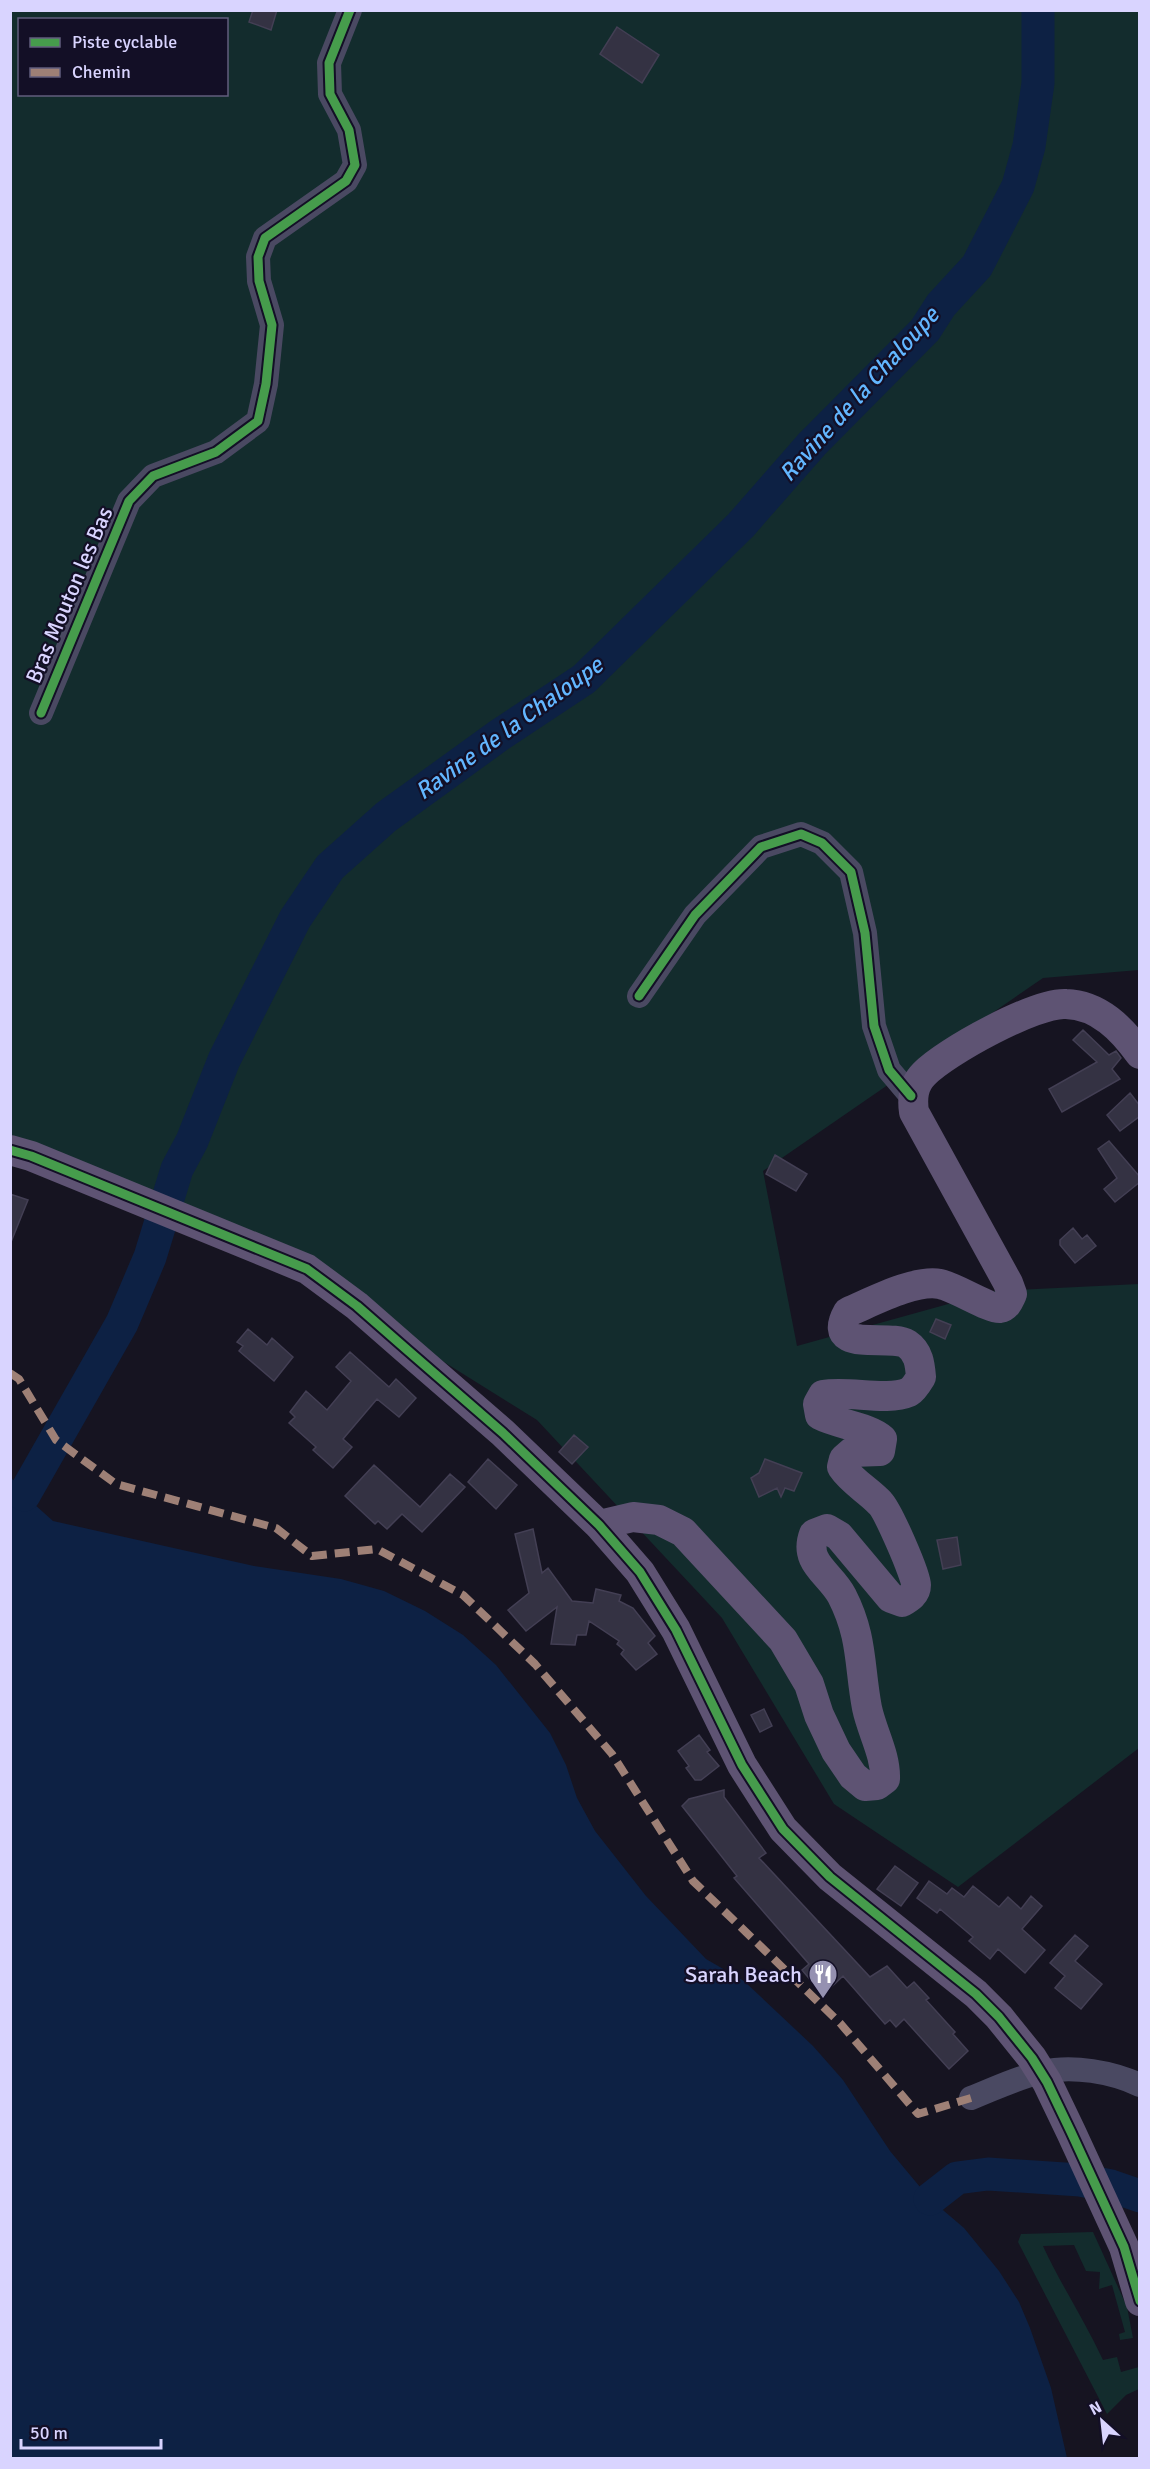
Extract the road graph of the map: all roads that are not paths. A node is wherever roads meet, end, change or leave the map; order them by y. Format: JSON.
{"nodes":[{"id":1,"x":350,"y":10,"type":"edge"},
{"id":2,"x":41,"y":713,"type":"dead end"},
{"id":3,"x":639,"y":996,"type":"dead end"},
{"id":4,"x":1140,"y":1054,"type":"edge"},
{"id":5,"x":911,"y":1096,"type":"junction"},
{"id":6,"x":10,"y":1150,"type":"edge"},
{"id":7,"x":599,"y":1525,"type":"junction"},
{"id":8,"x":1044,"y":2077,"type":"junction"},
{"id":9,"x":1140,"y":2085,"type":"edge"},
{"id":10,"x":971,"y":2098,"type":"dead end"},
{"id":11,"x":1140,"y":2301,"type":"edge"}],
"edges":[{"from":1,"to":2,"type":"street","name":"Bras Mouton les Bas"},
{"from":3,"to":5,"type":"street"},
{"from":4,"to":5,"type":"main road"},
{"from":5,"to":7,"type":"main road"},
{"from":6,"to":7,"type":"main road"},
{"from":7,"to":8,"type":"main road"},
{"from":8,"to":9,"type":"street"},
{"from":8,"to":10,"type":"street"},
{"from":8,"to":11,"type":"main road"}]}
